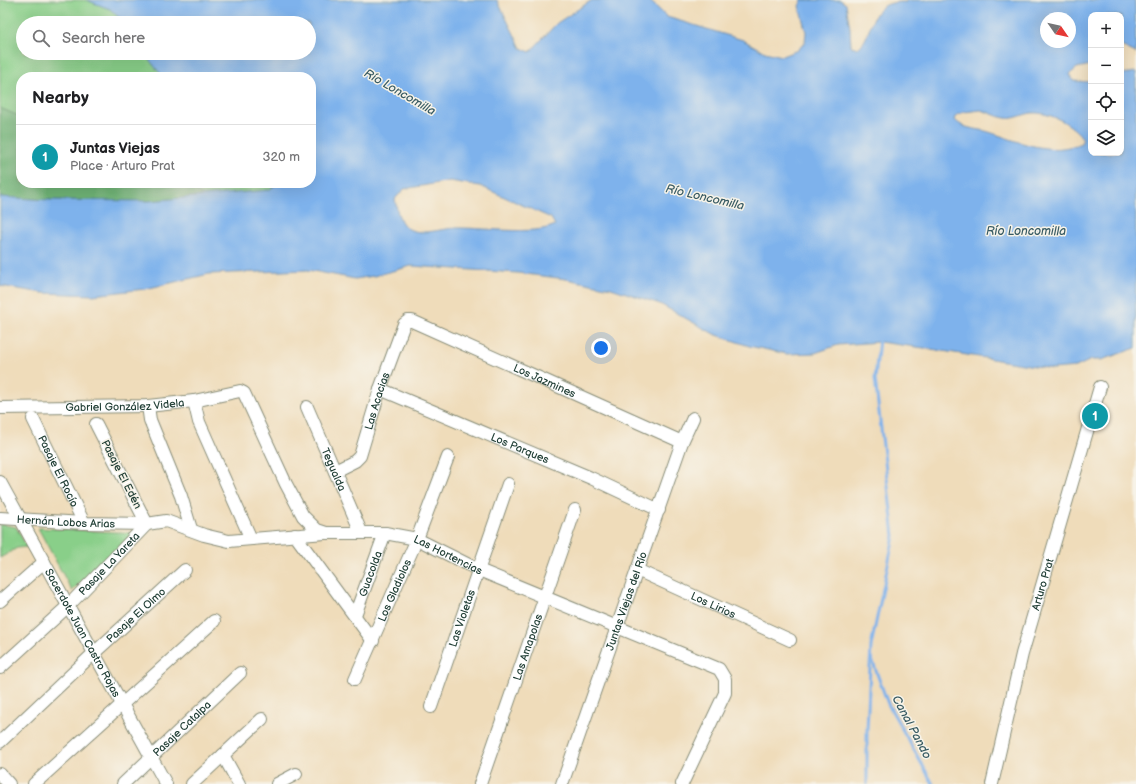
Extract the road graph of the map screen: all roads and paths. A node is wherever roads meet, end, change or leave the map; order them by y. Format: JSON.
{"nodes":[{"id":1,"x":408,"y":321,"type":"joint"},
{"id":2,"x":1100,"y":387,"type":"dead end"},
{"id":3,"x":380,"y":389,"type":"junction"},
{"id":4,"x":194,"y":401,"type":"junction"},
{"id":5,"x":148,"y":406,"type":"junction"},
{"id":6,"x":307,"y":407,"type":"dead end"},
{"id":7,"x":0,"y":408,"type":"edge"},
{"id":8,"x":693,"y":418,"type":"dead end"},
{"id":9,"x":33,"y":419,"type":"dead end"},
{"id":10,"x":96,"y":424,"type":"dead end"},
{"id":11,"x":682,"y":442,"type":"junction"},
{"id":12,"x":448,"y":457,"type":"dead end"},
{"id":13,"x":335,"y":471,"type":"junction"},
{"id":14,"x":0,"y":482,"type":"edge"},
{"id":15,"x":508,"y":484,"type":"dead end"},
{"id":16,"x":575,"y":510,"type":"dead end"},
{"id":17,"x":659,"y":510,"type":"junction"},
{"id":18,"x":0,"y":518,"type":"edge"},
{"id":19,"x":21,"y":519,"type":"junction"},
{"id":20,"x":84,"y":523,"type":"junction"},
{"id":21,"x":151,"y":523,"type":"junction"},
{"id":22,"x":191,"y":529,"type":"junction"},
{"id":23,"x":361,"y":532,"type":"junction"},
{"id":24,"x":326,"y":533,"type":"junction"},
{"id":25,"x":385,"y":533,"type":"junction"},
{"id":26,"x":296,"y":536,"type":"junction"},
{"id":27,"x":251,"y":539,"type":"junction"},
{"id":28,"x":418,"y":539,"type":"junction"},
{"id":29,"x":44,"y":562,"type":"junction"},
{"id":30,"x":185,"y":570,"type":"dead end"},
{"id":31,"x":479,"y":570,"type":"junction"},
{"id":32,"x":638,"y":570,"type":"junction"},
{"id":33,"x":545,"y":598,"type":"junction"},
{"id":34,"x":0,"y":602,"type":"edge"},
{"id":35,"x":68,"y":606,"type":"junction"},
{"id":36,"x":355,"y":615,"type":"junction"},
{"id":37,"x":214,"y":621,"type":"dead end"},
{"id":38,"x":618,"y":626,"type":"junction"},
{"id":39,"x":790,"y":640,"type":"dead end"},
{"id":40,"x":373,"y":641,"type":"junction"},
{"id":41,"x":94,"y":653,"type":"junction"},
{"id":42,"x":0,"y":668,"type":"edge"},
{"id":43,"x":240,"y":673,"type":"dead end"},
{"id":44,"x":355,"y":679,"type":"dead end"},
{"id":45,"x":122,"y":704,"type":"junction"},
{"id":46,"x":431,"y":707,"type":"dead end"},
{"id":47,"x":262,"y":719,"type":"dead end"},
{"id":48,"x":0,"y":742,"type":"edge"},
{"id":49,"x":223,"y":755,"type":"junction"},
{"id":50,"x":151,"y":757,"type":"junction"},
{"id":51,"x":0,"y":774,"type":"edge"},
{"id":52,"x":296,"y":774,"type":"dead end"},
{"id":53,"x":9,"y":784,"type":"edge"},
{"id":54,"x":34,"y":784,"type":"edge"},
{"id":55,"x":123,"y":784,"type":"edge"},
{"id":56,"x":166,"y":784,"type":"edge"},
{"id":57,"x":192,"y":784,"type":"edge"},
{"id":58,"x":240,"y":784,"type":"edge"},
{"id":59,"x":277,"y":784,"type":"edge"},
{"id":60,"x":480,"y":784,"type":"edge"},
{"id":61,"x":562,"y":784,"type":"edge"},
{"id":62,"x":682,"y":784,"type":"edge"},
{"id":63,"x":992,"y":784,"type":"edge"}],
"edges":[{"from":1,"to":3,"type":"street","name":"Las Acacias"},
{"from":1,"to":11,"type":"street","name":"Los Jazmines"},
{"from":2,"to":63,"type":"street","name":"Arturo Prat"},
{"from":3,"to":13,"type":"street","name":"Las Acacias"},
{"from":3,"to":17,"type":"street","name":"Los Parques"},
{"from":4,"to":5,"type":"street","name":"Gabriel González Videla"},
{"from":4,"to":24,"type":"street","name":"Gabriel González Videla"},
{"from":4,"to":27,"type":"street"},
{"from":5,"to":7,"type":"street","name":"Gabriel González Videla"},
{"from":5,"to":22,"type":"street"},
{"from":6,"to":13,"type":"street","name":"Tegualda"},
{"from":8,"to":11,"type":"street","name":"Juntas Viejas del Río"},
{"from":9,"to":20,"type":"street","name":"Pasaje El Rocío"},
{"from":10,"to":21,"type":"street","name":"Pasaje El Edén"},
{"from":11,"to":17,"type":"street","name":"Juntas Viejas del Río"},
{"from":12,"to":28,"type":"street","name":"Los Gladiolos"},
{"from":13,"to":23,"type":"street","name":"Tegualda"},
{"from":14,"to":19,"type":"street","name":"Sacerdote Juan Castro Rojas"},
{"from":15,"to":31,"type":"street","name":"Las Violetas"},
{"from":16,"to":33,"type":"street","name":"Las Amapolas"},
{"from":17,"to":32,"type":"street","name":"Juntas Viejas del Río"},
{"from":18,"to":19,"type":"street","name":"Hernán Lobos Arias"},
{"from":19,"to":20,"type":"street","name":"Hernán Lobos Arias"},
{"from":19,"to":29,"type":"street","name":"Sacerdote Juan Castro Rojas"},
{"from":20,"to":21,"type":"street","name":"Hernán Lobos Arias"},
{"from":21,"to":22,"type":"street","name":"Hernán Lobos Arias"},
{"from":21,"to":35,"type":"street","name":"Pasaje La Yareta"},
{"from":22,"to":27,"type":"street","name":"Hernán Lobos Arias"},
{"from":23,"to":24,"type":"street","name":"Las Hortencias"},
{"from":23,"to":25,"type":"street","name":"Las Hortencias"},
{"from":24,"to":26,"type":"street","name":"Las Hortencias"},
{"from":25,"to":28,"type":"street","name":"Las Hortencias"},
{"from":25,"to":36,"type":"street","name":"Guacolda"},
{"from":26,"to":27,"type":"street","name":"Las Hortencias"},
{"from":26,"to":36,"type":"street"},
{"from":28,"to":31,"type":"street","name":"Las Hortencias"},
{"from":28,"to":40,"type":"street","name":"Los Gladiolos"},
{"from":29,"to":34,"type":"street"},
{"from":29,"to":35,"type":"street","name":"Sacerdote Juan Castro Rojas"},
{"from":30,"to":41,"type":"street","name":"Pasaje El Olmo"},
{"from":31,"to":33,"type":"street","name":"Las Hortencias"},
{"from":31,"to":46,"type":"street","name":"Las Violetas"},
{"from":32,"to":38,"type":"street","name":"Juntas Viejas del Río"},
{"from":32,"to":39,"type":"street","name":"Los Lirios"},
{"from":33,"to":38,"type":"street","name":"Las Hortencias"},
{"from":33,"to":60,"type":"street","name":"Las Amapolas"},
{"from":35,"to":41,"type":"street","name":"Sacerdote Juan Castro Rojas"},
{"from":35,"to":42,"type":"street","name":"Pasaje La Yareta"},
{"from":36,"to":40,"type":"street"},
{"from":37,"to":45,"type":"street"},
{"from":38,"to":61,"type":"street","name":"Juntas Viejas del Río"},
{"from":38,"to":62,"type":"street","name":"Las Hortencias"},
{"from":40,"to":44,"type":"street","name":"Los Gladiolos"},
{"from":41,"to":45,"type":"street","name":"Sacerdote Juan Castro Rojas"},
{"from":41,"to":48,"type":"street","name":"Pasaje El Olmo"},
{"from":43,"to":50,"type":"street","name":"Pasaje Catalpa"},
{"from":45,"to":50,"type":"street","name":"Sacerdote Juan Castro Rojas"},
{"from":45,"to":54,"type":"street"},
{"from":47,"to":49,"type":"street"},
{"from":49,"to":57,"type":"street"},
{"from":49,"to":58,"type":"street"},
{"from":50,"to":55,"type":"street","name":"Pasaje Catalpa"},
{"from":50,"to":56,"type":"street","name":"Sacerdote Juan Castro Rojas"},
{"from":51,"to":53,"type":"street"},
{"from":52,"to":59,"type":"street"}]}
